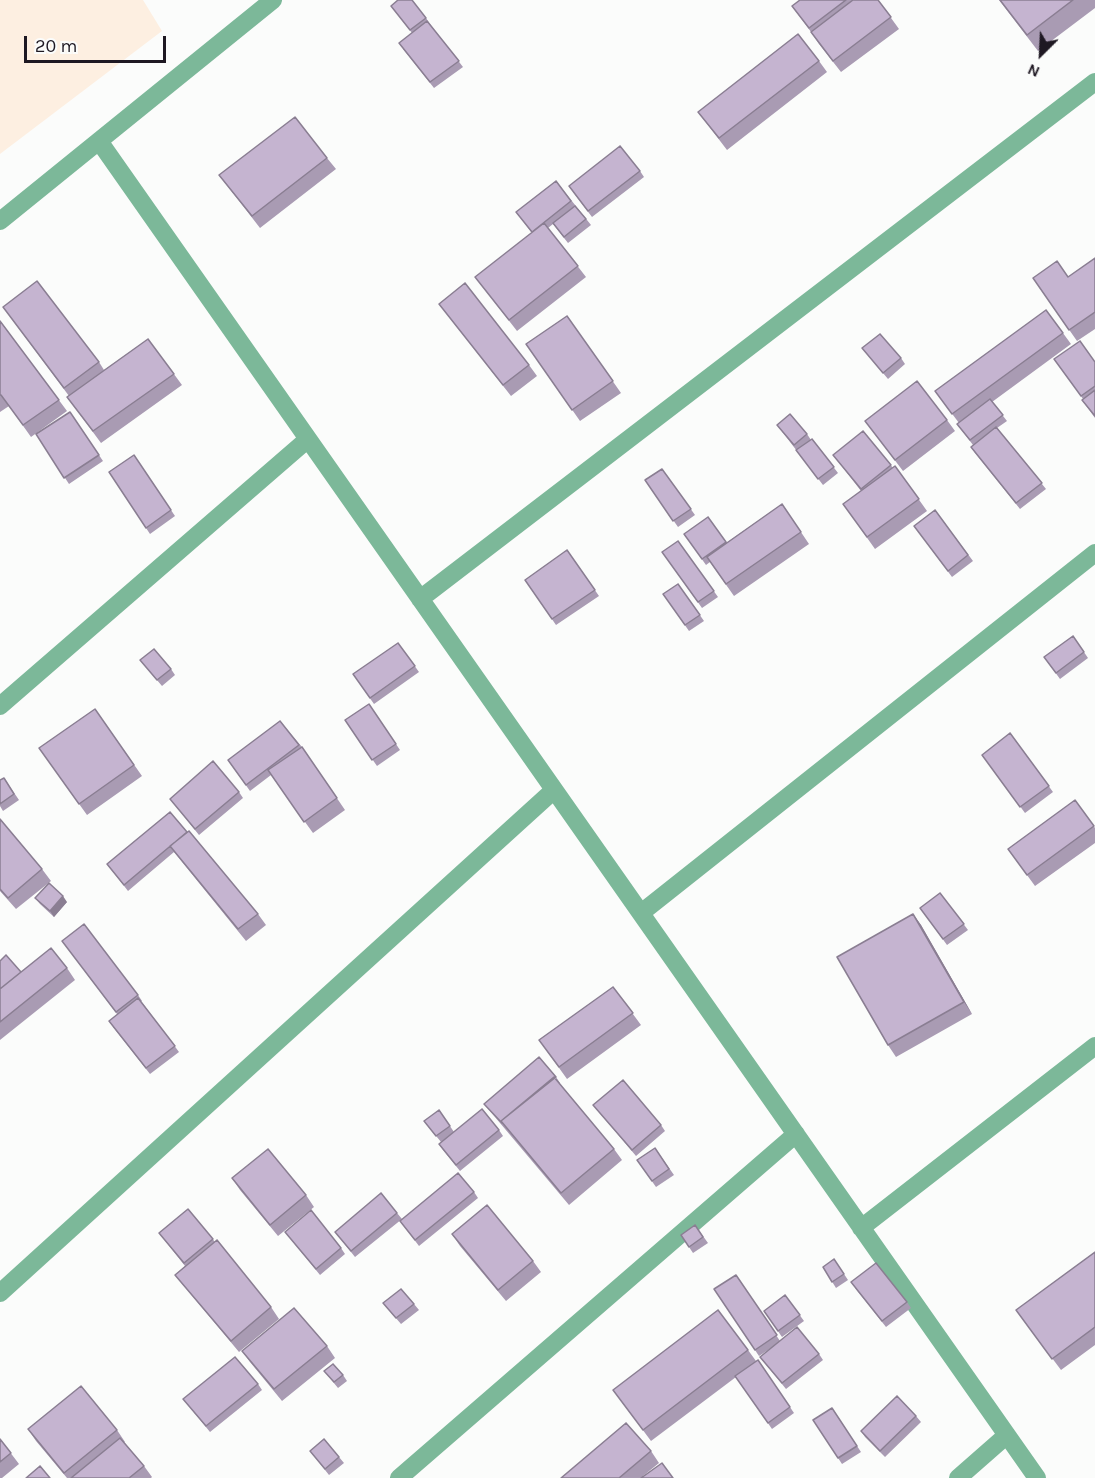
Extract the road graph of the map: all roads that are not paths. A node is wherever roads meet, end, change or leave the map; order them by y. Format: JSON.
{"nodes":[{"id":1,"x":273,"y":0,"type":"edge"},
{"id":2,"x":1095,"y":82,"type":"edge"},
{"id":3,"x":99,"y":141,"type":"junction"},
{"id":4,"x":0,"y":221,"type":"edge"},
{"id":5,"x":308,"y":440,"type":"junction"},
{"id":6,"x":1095,"y":553,"type":"edge"},
{"id":7,"x":420,"y":599,"type":"junction"},
{"id":8,"x":0,"y":706,"type":"edge"},
{"id":9,"x":554,"y":790,"type":"junction"},
{"id":10,"x":640,"y":913,"type":"junction"},
{"id":11,"x":1095,"y":1046,"type":"edge"},
{"id":12,"x":796,"y":1134,"type":"junction"},
{"id":13,"x":861,"y":1228,"type":"junction"},
{"id":14,"x":0,"y":1293,"type":"edge"},
{"id":15,"x":1007,"y":1435,"type":"junction"},
{"id":16,"x":399,"y":1478,"type":"edge"},
{"id":17,"x":958,"y":1478,"type":"edge"},
{"id":18,"x":1037,"y":1478,"type":"edge"}],
"edges":[{"from":1,"to":3,"type":"street"},
{"from":2,"to":7,"type":"street"},
{"from":3,"to":4,"type":"street"},
{"from":3,"to":5,"type":"street"},
{"from":5,"to":7,"type":"street"},
{"from":5,"to":8,"type":"street"},
{"from":6,"to":10,"type":"street"},
{"from":7,"to":9,"type":"street"},
{"from":9,"to":10,"type":"street"},
{"from":9,"to":14,"type":"street"},
{"from":10,"to":12,"type":"street"},
{"from":11,"to":13,"type":"street"},
{"from":12,"to":13,"type":"street"},
{"from":12,"to":16,"type":"street"},
{"from":13,"to":15,"type":"street"},
{"from":15,"to":17,"type":"street"},
{"from":15,"to":18,"type":"street"}]}
